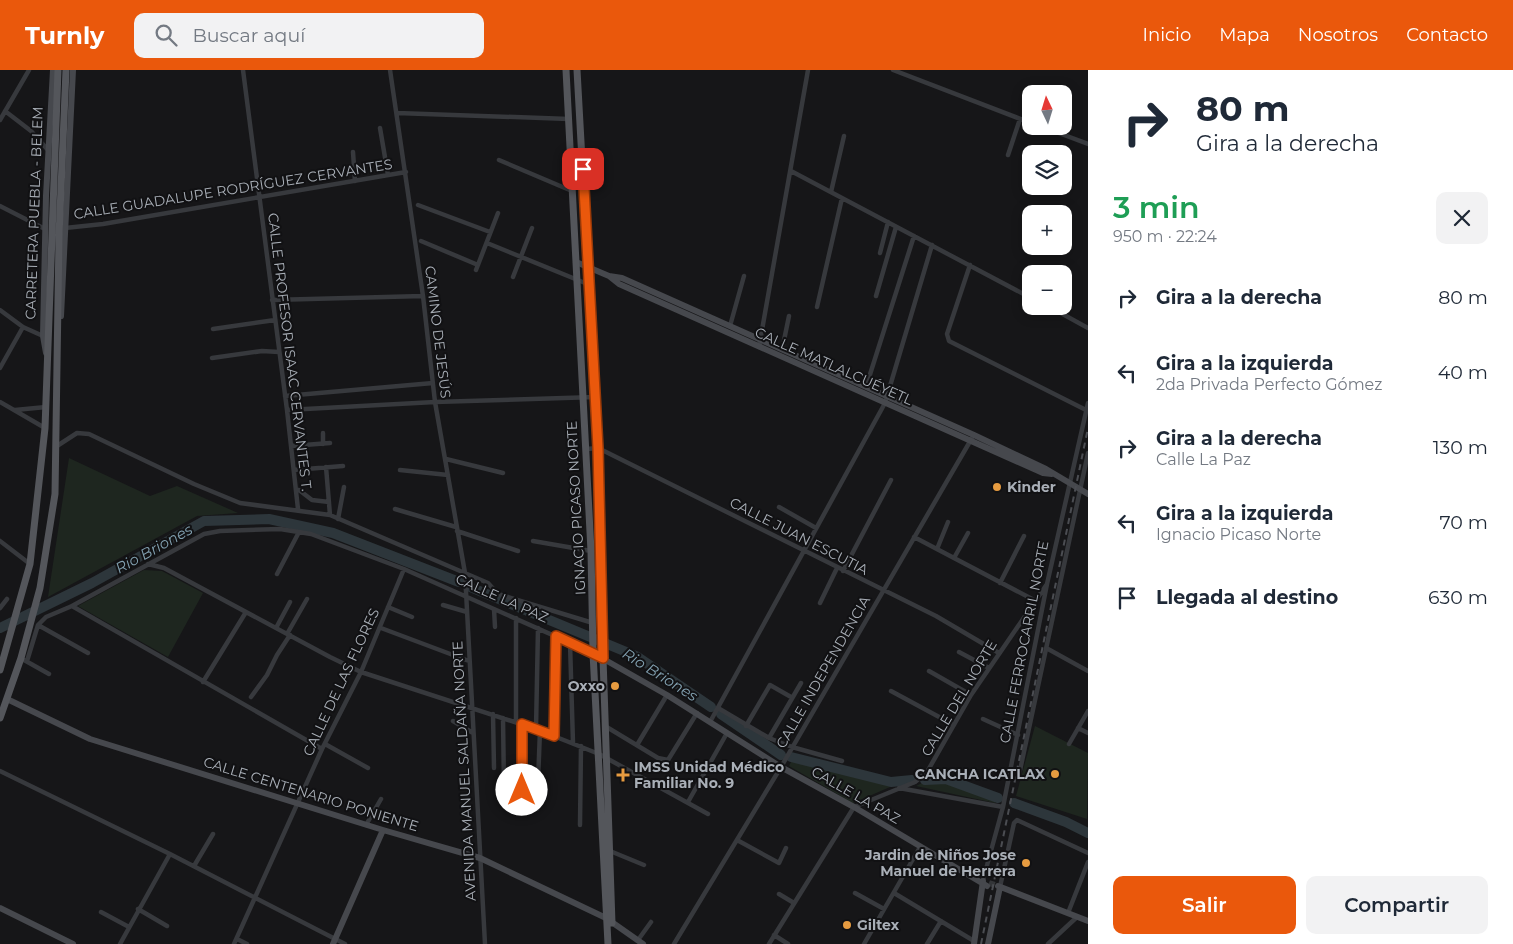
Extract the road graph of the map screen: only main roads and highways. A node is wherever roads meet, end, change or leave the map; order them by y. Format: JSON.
{"nodes":[{"id":1,"x":53,"y":70,"type":"edge"},
{"id":2,"x":58,"y":70,"type":"edge"},
{"id":3,"x":66,"y":70,"type":"edge"},
{"id":4,"x":73,"y":70,"type":"edge"},
{"id":5,"x":566,"y":70,"type":"edge"},
{"id":6,"x":577,"y":70,"type":"edge"},
{"id":7,"x":576,"y":262,"type":"junction"},
{"id":8,"x":589,"y":267,"type":"junction"},
{"id":9,"x":609,"y":276,"type":"junction"},
{"id":10,"x":760,"y":344,"type":"junction"},
{"id":11,"x":58,"y":353,"type":"junction"},
{"id":12,"x":46,"y":356,"type":"junction"},
{"id":13,"x":886,"y":399,"type":"junction"},
{"id":14,"x":1088,"y":494,"type":"edge"},
{"id":15,"x":594,"y":653,"type":"junction"},
{"id":16,"x":603,"y":658,"type":"junction"},
{"id":17,"x":0,"y":670,"type":"edge"},
{"id":18,"x":8,"y":698,"type":"junction"},
{"id":19,"x":0,"y":718,"type":"edge"},
{"id":20,"x":383,"y":830,"type":"junction"},
{"id":21,"x":984,"y":883,"type":"joint"},
{"id":22,"x":0,"y":908,"type":"edge"},
{"id":23,"x":606,"y":918,"type":"junction"},
{"id":24,"x":1088,"y":921,"type":"edge"},
{"id":25,"x":612,"y":923,"type":"junction"},
{"id":26,"x":334,"y":942,"type":"edge"},
{"id":27,"x":641,"y":942,"type":"edge"},
{"id":28,"x":974,"y":943,"type":"edge"},
{"id":29,"x":73,"y":944,"type":"edge"},
{"id":30,"x":608,"y":944,"type":"edge"},
{"id":31,"x":988,"y":944,"type":"edge"}],
"edges":[{"from":1,"to":12,"type":"main road","name":"CARRETERA PUEBLA - BELEM"},
{"from":2,"to":12,"type":"main road","name":"CARRETERA PUEBLA - BELEM"},
{"from":3,"to":11,"type":"main road","name":"CARRETERA PUEBLA - BELEM"},
{"from":4,"to":11,"type":"main road","name":"CARRETERA PUEBLA - BELEM"},
{"from":5,"to":7,"type":"main road","name":"IGNACIO PICASO NORTE"},
{"from":6,"to":8,"type":"main road","name":"IGNACIO PICASO NORTE"},
{"from":7,"to":8,"type":"main road","name":"CALLE MATLALCUÉYETL"},
{"from":7,"to":15,"type":"main road","name":"IGNACIO PICASO NORTE"},
{"from":8,"to":9,"type":"main road","name":"CALLE MATLALCUÉYETL"},
{"from":8,"to":16,"type":"main road","name":"IGNACIO PICASO NORTE"},
{"from":9,"to":10,"type":"main road","name":"CALLE MATLALCUÉYETL"},
{"from":9,"to":10,"type":"main road","name":"CALLE MATLALCUÉYETL"},
{"from":10,"to":13,"type":"main road","name":"CALLE MATLALCUÉYETL"},
{"from":10,"to":13,"type":"main road","name":"CALLE MATLALCUÉYETL"},
{"from":11,"to":18,"type":"main road","name":"CARRETERA PUEBLA - BELEM"},
{"from":12,"to":17,"type":"main road","name":"CARRETERA PUEBLA - BELEM"},
{"from":13,"to":14,"type":"main road","name":"CALLE MATLALCUÉYETL"},
{"from":15,"to":16,"type":"main road","name":"CALLE LA PAZ"},
{"from":15,"to":23,"type":"main road","name":"IGNACIO PICASO NORTE"},
{"from":16,"to":21,"type":"main road","name":"CALLE LA PAZ"},
{"from":16,"to":25,"type":"main road","name":"IGNACIO PICASO NORTE"},
{"from":18,"to":19,"type":"main road","name":"CARRETERA PUEBLA - BELEM"},
{"from":18,"to":20,"type":"main road","name":"CALLE CENTENARIO PONIENTE"},
{"from":20,"to":23,"type":"main road","name":"CALLE CENTENARIO PONIENTE"},
{"from":20,"to":26,"type":"main road"},
{"from":21,"to":28,"type":"main road","name":"CALLE FERROCARRIL NORTE"},
{"from":22,"to":29,"type":"main road"},
{"from":23,"to":25,"type":"main road","name":"CALLE CENTENARIO PONIENTE"},
{"from":23,"to":30,"type":"main road","name":"IGNACIO PICASO NORTE"},
{"from":24,"to":31,"type":"main road"},
{"from":25,"to":27,"type":"main road","name":"CALLE CENTENARIO PONIENTE"}]}
